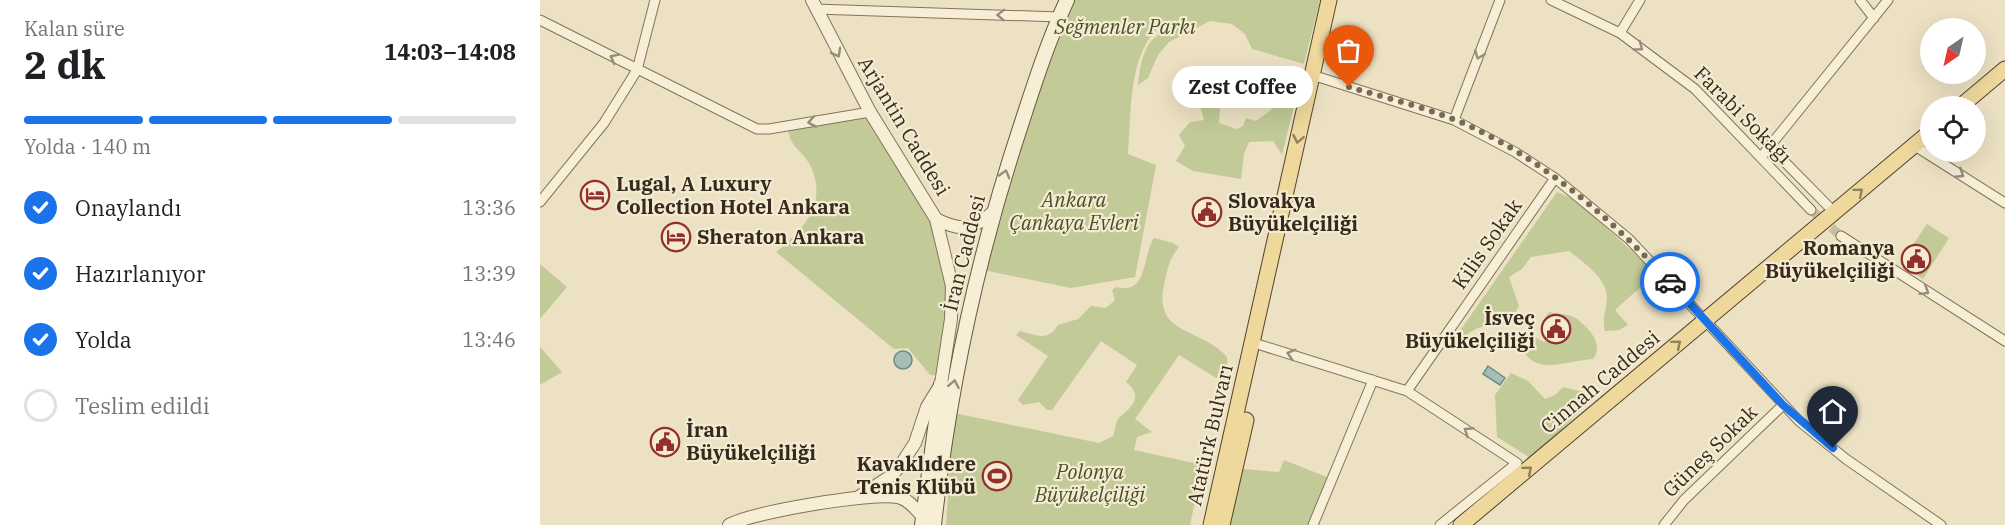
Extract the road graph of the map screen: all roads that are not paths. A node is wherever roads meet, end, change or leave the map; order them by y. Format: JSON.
{"nodes":[{"id":1,"x":655,"y":0,"type":"edge"},
{"id":2,"x":1067,"y":0,"type":"edge"},
{"id":3,"x":1329,"y":0,"type":"edge"},
{"id":4,"x":1500,"y":0,"type":"edge"},
{"id":5,"x":1551,"y":0,"type":"edge"},
{"id":6,"x":1640,"y":0,"type":"edge"},
{"id":7,"x":1860,"y":0,"type":"edge"},
{"id":8,"x":1888,"y":0,"type":"edge"},
{"id":9,"x":813,"y":5,"type":"edge"},
{"id":10,"x":1060,"y":17,"type":"junction"},
{"id":11,"x":1874,"y":18,"type":"junction"},
{"id":12,"x":540,"y":20,"type":"edge"},
{"id":13,"x":1620,"y":33,"type":"junction"},
{"id":14,"x":2005,"y":69,"type":"edge"},
{"id":15,"x":637,"y":70,"type":"junction"},
{"id":16,"x":1312,"y":75,"type":"junction"},
{"id":17,"x":1973,"y":96,"type":"edge"},
{"id":18,"x":870,"y":112,"type":"junction"},
{"id":19,"x":1454,"y":120,"type":"junction"},
{"id":20,"x":1920,"y":141,"type":"edge"},
{"id":21,"x":1915,"y":146,"type":"junction"},
{"id":22,"x":1770,"y":147,"type":"junction"},
{"id":23,"x":1761,"y":157,"type":"junction"},
{"id":24,"x":1555,"y":178,"type":"junction"},
{"id":25,"x":540,"y":202,"type":"edge"},
{"id":26,"x":2005,"y":203,"type":"edge"},
{"id":27,"x":1811,"y":210,"type":"tunnel mouth"},
{"id":28,"x":994,"y":211,"type":"junction"},
{"id":29,"x":1835,"y":213,"type":"junction"},
{"id":30,"x":936,"y":219,"type":"junction"},
{"id":31,"x":1841,"y":237,"type":"tunnel mouth"},
{"id":32,"x":1705,"y":320,"type":"junction"},
{"id":33,"x":2005,"y":341,"type":"edge"},
{"id":34,"x":1252,"y":349,"type":"junction"},
{"id":35,"x":1373,"y":380,"type":"junction"},
{"id":36,"x":941,"y":384,"type":"junction"},
{"id":37,"x":1407,"y":391,"type":"junction"},
{"id":38,"x":1783,"y":405,"type":"junction"},
{"id":39,"x":857,"y":498,"type":"junction"},
{"id":40,"x":1483,"y":507,"type":"junction"},
{"id":41,"x":926,"y":522,"type":"edge"},
{"id":42,"x":729,"y":525,"type":"edge"},
{"id":43,"x":1211,"y":525,"type":"edge"},
{"id":44,"x":1222,"y":525,"type":"edge"},
{"id":45,"x":1313,"y":525,"type":"edge"},
{"id":46,"x":1440,"y":525,"type":"edge"},
{"id":47,"x":1461,"y":525,"type":"edge"},
{"id":48,"x":1474,"y":525,"type":"edge"},
{"id":49,"x":1664,"y":525,"type":"edge"},
{"id":50,"x":1941,"y":525,"type":"edge"}],
"edges":[{"from":1,"to":15,"type":"street"},
{"from":2,"to":10,"type":"main road","name":"İran Caddesi"},
{"from":3,"to":16,"type":"main road","name":"Atatürk Bulvarı"},
{"from":4,"to":19,"type":"street","one_way":true},
{"from":5,"to":13,"type":"street","name":"Farabi Sokağı"},
{"from":6,"to":13,"type":"street"},
{"from":7,"to":11,"type":"street"},
{"from":8,"to":11,"type":"street"},
{"from":10,"to":9,"type":"street","one_way":true},
{"from":9,"to":18,"type":"street","name":"Arjantin Caddesi","one_way":true},
{"from":28,"to":10,"type":"main road","name":"İran Caddesi","one_way":true},
{"from":11,"to":22,"type":"street"},
{"from":15,"to":12,"type":"street","one_way":true},
{"from":13,"to":23,"type":"street","name":"Farabi Sokağı","one_way":true},
{"from":14,"to":17,"type":"main road"},
{"from":18,"to":15,"type":"street","one_way":true},
{"from":15,"to":25,"type":"street"},
{"from":16,"to":19,"type":"street"},
{"from":16,"to":34,"type":"main road","name":"Atatürk Bulvarı","one_way":true},
{"from":18,"to":30,"type":"street","name":"Arjantin Caddesi"},
{"from":19,"to":24,"type":"street"},
{"from":20,"to":21,"type":"main road","name":"Cinnah Caddesi"},
{"from":21,"to":26,"type":"street","one_way":true},
{"from":29,"to":21,"type":"main road","name":"Cinnah Caddesi","one_way":true},
{"from":22,"to":23,"type":"street"},
{"from":22,"to":29,"type":"street"},
{"from":23,"to":27,"type":"street","name":"Farabi Sokağı"},
{"from":24,"to":32,"type":"street"},
{"from":24,"to":37,"type":"street","name":"Kilis Sokak"},
{"from":28,"to":30,"type":"street"},
{"from":41,"to":28,"type":"main road","name":"İran Caddesi","one_way":true},
{"from":29,"to":32,"type":"main road","name":"Cinnah Caddesi"},
{"from":30,"to":36,"type":"street","name":"Arjantin Caddesi"},
{"from":31,"to":33,"type":"street","one_way":true},
{"from":32,"to":38,"type":"street"},
{"from":40,"to":32,"type":"main road","name":"Cinnah Caddesi","one_way":true},
{"from":35,"to":34,"type":"street","one_way":true},
{"from":34,"to":43,"type":"main road","name":"Atatürk Bulvarı"},
{"from":34,"to":44,"type":"main road","name":"Atatürk Bulvarı"},
{"from":35,"to":37,"type":"street"},
{"from":35,"to":45,"type":"street"},
{"from":36,"to":39,"type":"street"},
{"from":36,"to":41,"type":"main road"},
{"from":46,"to":37,"type":"street","one_way":true},
{"from":38,"to":49,"type":"street","name":"Güneş Sokak"},
{"from":38,"to":50,"type":"street"},
{"from":39,"to":41,"type":"street"},
{"from":39,"to":42,"type":"street"},
{"from":40,"to":47,"type":"main road","name":"Cinnah Caddesi"},
{"from":40,"to":48,"type":"main road"}]}
